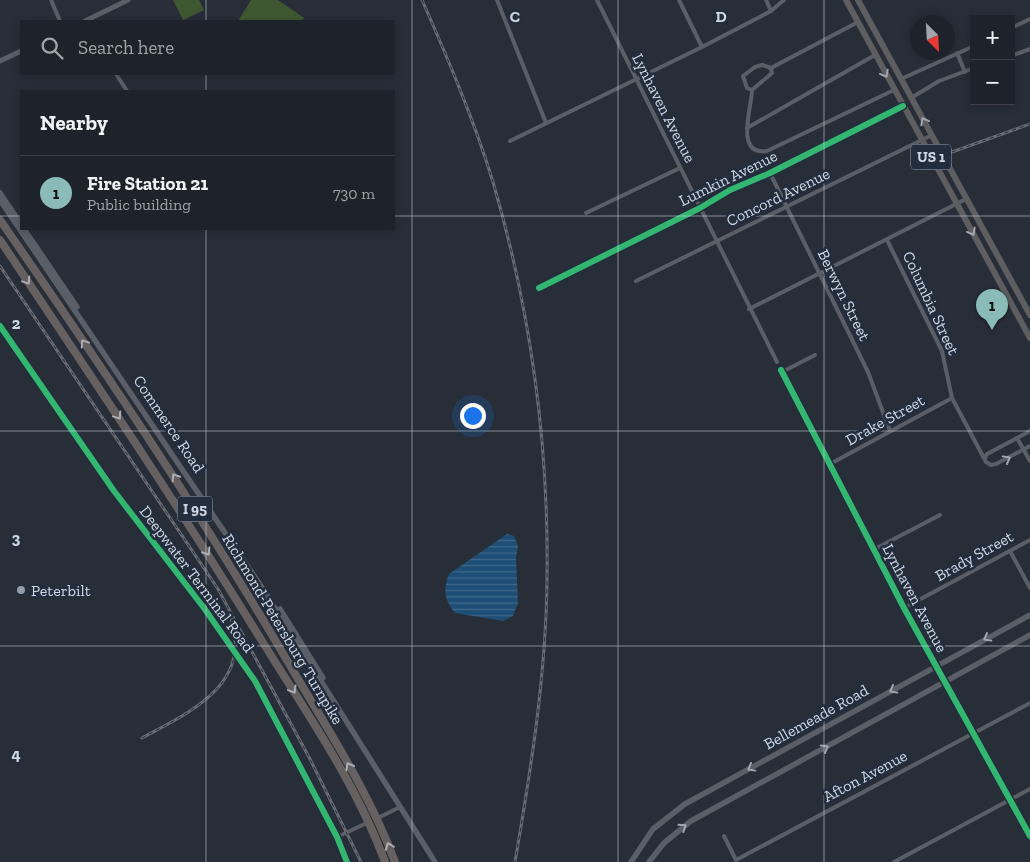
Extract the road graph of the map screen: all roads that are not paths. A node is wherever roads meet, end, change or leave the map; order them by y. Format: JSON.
{"nodes":[{"id":1,"x":51,"y":0,"type":"edge"},
{"id":2,"x":128,"y":0,"type":"edge"},
{"id":3,"x":497,"y":0,"type":"edge"},
{"id":4,"x":596,"y":0,"type":"edge"},
{"id":5,"x":679,"y":0,"type":"edge"},
{"id":6,"x":766,"y":0,"type":"edge"},
{"id":7,"x":784,"y":0,"type":"edge"},
{"id":8,"x":846,"y":0,"type":"edge"},
{"id":9,"x":858,"y":0,"type":"edge"},
{"id":10,"x":771,"y":11,"type":"junction"},
{"id":11,"x":1030,"y":19,"type":"edge"},
{"id":12,"x":60,"y":20,"type":"edge"},
{"id":13,"x":87,"y":20,"type":"edge"},
{"id":14,"x":858,"y":22,"type":"junction"},
{"id":15,"x":1015,"y":26,"type":"edge"},
{"id":16,"x":702,"y":47,"type":"junction"},
{"id":17,"x":970,"y":48,"type":"edge"},
{"id":18,"x":1030,"y":49,"type":"edge"},
{"id":19,"x":20,"y":51,"type":"edge"},
{"id":20,"x":957,"y":53,"type":"junction"},
{"id":21,"x":875,"y":55,"type":"junction"},
{"id":22,"x":1015,"y":55,"type":"edge"},
{"id":23,"x":0,"y":61,"type":"edge"},
{"id":24,"x":771,"y":68,"type":"junction"},
{"id":25,"x":970,"y":70,"type":"edge"},
{"id":26,"x":965,"y":72,"type":"junction"},
{"id":27,"x":117,"y":75,"type":"edge"},
{"id":28,"x":636,"y":79,"type":"junction"},
{"id":29,"x":901,"y":79,"type":"junction"},
{"id":30,"x":126,"y":90,"type":"edge"},
{"id":31,"x":752,"y":90,"type":"junction"},
{"id":32,"x":894,"y":90,"type":"junction"},
{"id":33,"x":912,"y":98,"type":"junction"},
{"id":34,"x":903,"y":106,"type":"junction"},
{"id":35,"x":546,"y":123,"type":"junction"},
{"id":36,"x":747,"y":128,"type":"junction"},
{"id":37,"x":932,"y":135,"type":"junction"},
{"id":38,"x":922,"y":140,"type":"junction"},
{"id":39,"x":510,"y":141,"type":"dead end"},
{"id":40,"x":680,"y":168,"type":"junction"},
{"id":41,"x":770,"y":173,"type":"junction"},
{"id":42,"x":0,"y":193,"type":"edge"},
{"id":43,"x":966,"y":199,"type":"junction"},
{"id":44,"x":0,"y":200,"type":"edge"},
{"id":45,"x":957,"y":205,"type":"junction"},
{"id":46,"x":787,"y":207,"type":"junction"},
{"id":47,"x":700,"y":208,"type":"junction"},
{"id":48,"x":586,"y":213,"type":"dead end"},
{"id":49,"x":0,"y":220,"type":"edge"},
{"id":50,"x":20,"y":223,"type":"edge"},
{"id":51,"x":20,"y":230,"type":"edge"},
{"id":52,"x":20,"y":230,"type":"edge"},
{"id":53,"x":25,"y":230,"type":"edge"},
{"id":54,"x":0,"y":240,"type":"edge"},
{"id":55,"x":888,"y":240,"type":"junction"},
{"id":56,"x":717,"y":241,"type":"junction"},
{"id":57,"x":820,"y":274,"type":"junction"},
{"id":58,"x":636,"y":281,"type":"dead end"},
{"id":59,"x":539,"y":288,"type":"dead end"},
{"id":60,"x":749,"y":309,"type":"junction"},
{"id":61,"x":1030,"y":316,"type":"edge"},
{"id":62,"x":0,"y":326,"type":"edge"},
{"id":63,"x":1030,"y":338,"type":"edge"},
{"id":64,"x":815,"y":356,"type":"dead end"},
{"id":65,"x":777,"y":362,"type":"dead end"},
{"id":66,"x":952,"y":398,"type":"junction"},
{"id":67,"x":890,"y":431,"type":"junction"},
{"id":68,"x":1030,"y":431,"type":"edge"},
{"id":69,"x":1017,"y":438,"type":"junction"},
{"id":70,"x":1030,"y":446,"type":"edge"},
{"id":71,"x":1024,"y":449,"type":"junction"},
{"id":72,"x":985,"y":458,"type":"junction"},
{"id":73,"x":1030,"y":461,"type":"edge"},
{"id":74,"x":830,"y":464,"type":"junction"},
{"id":75,"x":940,"y":515,"type":"dead end"},
{"id":76,"x":1030,"y":540,"type":"edge"},
{"id":77,"x":873,"y":550,"type":"junction"},
{"id":78,"x":1010,"y":551,"type":"junction"},
{"id":79,"x":1030,"y":588,"type":"edge"},
{"id":80,"x":904,"y":608,"type":"junction"},
{"id":81,"x":1030,"y":615,"type":"edge"},
{"id":82,"x":1030,"y":636,"type":"edge"},
{"id":83,"x":936,"y":666,"type":"junction"},
{"id":84,"x":945,"y":682,"type":"junction"},
{"id":85,"x":1030,"y":702,"type":"edge"},
{"id":86,"x":973,"y":733,"type":"junction"},
{"id":87,"x":1030,"y":789,"type":"edge"},
{"id":88,"x":391,"y":793,"type":"junction"},
{"id":89,"x":1010,"y":800,"type":"junction"},
{"id":90,"x":400,"y":807,"type":"junction"},
{"id":91,"x":724,"y":836,"type":"dead end"},
{"id":92,"x":1030,"y":836,"type":"edge"},
{"id":93,"x":337,"y":837,"type":"junction"},
{"id":94,"x":904,"y":856,"type":"junction"},
{"id":95,"x":347,"y":862,"type":"edge"},
{"id":96,"x":385,"y":862,"type":"edge"},
{"id":97,"x":395,"y":862,"type":"edge"},
{"id":98,"x":435,"y":862,"type":"edge"},
{"id":99,"x":631,"y":862,"type":"edge"},
{"id":100,"x":649,"y":862,"type":"edge"},
{"id":101,"x":894,"y":862,"type":"edge"},
{"id":102,"x":907,"y":862,"type":"edge"}],
"edges":[{"from":1,"to":12,"type":"street"},
{"from":2,"to":13,"type":"street"},
{"from":3,"to":35,"type":"street"},
{"from":4,"to":28,"type":"street","name":"Lynhaven Avenue"},
{"from":5,"to":16,"type":"street"},
{"from":6,"to":10,"type":"street"},
{"from":7,"to":10,"type":"street"},
{"from":8,"to":14,"type":"main road","number":"US 1"},
{"from":9,"to":29,"type":"main road","number":"US 1"},
{"from":10,"to":16,"type":"street"},
{"from":11,"to":15,"type":"street"},
{"from":14,"to":21,"type":"main road","number":"US 1"},
{"from":14,"to":24,"type":"street"},
{"from":16,"to":28,"type":"street"},
{"from":17,"to":20,"type":"street"},
{"from":18,"to":22,"type":"street"},
{"from":19,"to":23,"type":"street"},
{"from":20,"to":26,"type":"street"},
{"from":20,"to":29,"type":"street"},
{"from":21,"to":32,"type":"main road","number":"US 1","one_way":true},
{"from":21,"to":36,"type":"street"},
{"from":24,"to":31,"type":"street"},
{"from":24,"to":31,"type":"street"},
{"from":25,"to":26,"type":"street"},
{"from":26,"to":33,"type":"street"},
{"from":27,"to":30,"type":"street"},
{"from":28,"to":35,"type":"street"},
{"from":28,"to":40,"type":"street","name":"Lynhaven Avenue"},
{"from":29,"to":33,"type":"main road","number":"US 1"},
{"from":31,"to":36,"type":"street"},
{"from":32,"to":34,"type":"main road","number":"US 1"},
{"from":32,"to":36,"type":"street"},
{"from":37,"to":33,"type":"main road","number":"US 1","one_way":true},
{"from":34,"to":38,"type":"main road","number":"US 1"},
{"from":34,"to":41,"type":"street","name":"Lumkin Avenue"},
{"from":35,"to":39,"type":"street"},
{"from":37,"to":38,"type":"street","name":"Concord Avenue"},
{"from":37,"to":43,"type":"main road","number":"US 1"},
{"from":38,"to":45,"type":"main road","number":"US 1"},
{"from":38,"to":46,"type":"street","name":"Concord Avenue"},
{"from":40,"to":47,"type":"street","name":"Lynhaven Avenue"},
{"from":40,"to":48,"type":"street"},
{"from":41,"to":46,"type":"street","name":"Berwyn Street"},
{"from":41,"to":47,"type":"street","name":"Lumkin Avenue"},
{"from":42,"to":50,"type":"main road"},
{"from":43,"to":45,"type":"street"},
{"from":43,"to":61,"type":"main road","number":"US 1"},
{"from":44,"to":51,"type":"main road","name":"Commerce Road"},
{"from":45,"to":55,"type":"street"},
{"from":45,"to":63,"type":"main road","number":"US 1","one_way":true},
{"from":46,"to":56,"type":"street","name":"Concord Avenue"},
{"from":46,"to":57,"type":"street","name":"Berwyn Street"},
{"from":47,"to":56,"type":"street","name":"Lynhaven Avenue"},
{"from":47,"to":59,"type":"street","name":"Lumkin Avenue"},
{"from":97,"to":49,"type":"highway","name":"Richmond-Petersburg Turnpike","number":"I 95","one_way":true},
{"from":52,"to":88,"type":"main road","name":"Commerce Road"},
{"from":53,"to":88,"type":"main road","name":"Commerce Road"},
{"from":54,"to":96,"type":"highway","name":"Richmond-Petersburg Turnpike","number":"I 95","one_way":true},
{"from":55,"to":57,"type":"street"},
{"from":55,"to":66,"type":"street","name":"Columbia Street"},
{"from":56,"to":58,"type":"street","name":"Concord Avenue"},
{"from":56,"to":60,"type":"street","name":"Lynhaven Avenue"},
{"from":57,"to":60,"type":"street"},
{"from":57,"to":67,"type":"street","name":"Berwyn Street"},
{"from":60,"to":65,"type":"street","name":"Lynhaven Avenue"},
{"from":62,"to":93,"type":"street","name":"Deepwater Terminal Road"},
{"from":64,"to":74,"type":"street","name":"Lynhaven Avenue"},
{"from":66,"to":67,"type":"street","name":"Drake Street"},
{"from":66,"to":72,"type":"street","name":"Columbia Street"},
{"from":67,"to":74,"type":"street","name":"Drake Street"},
{"from":68,"to":69,"type":"street"},
{"from":69,"to":71,"type":"street"},
{"from":69,"to":72,"type":"street"},
{"from":70,"to":71,"type":"street"},
{"from":72,"to":71,"type":"street","one_way":true},
{"from":71,"to":73,"type":"street"},
{"from":74,"to":77,"type":"street","name":"Lynhaven Avenue"},
{"from":75,"to":77,"type":"street"},
{"from":76,"to":78,"type":"street","name":"Brady Street"},
{"from":77,"to":80,"type":"street","name":"Lynhaven Avenue"},
{"from":78,"to":79,"type":"street"},
{"from":78,"to":80,"type":"street","name":"Brady Street"},
{"from":80,"to":83,"type":"street","name":"Lynhaven Avenue"},
{"from":81,"to":83,"type":"main road","name":"Bellemeade Road","one_way":true},
{"from":82,"to":84,"type":"main road","name":"Bellemeade Road"},
{"from":83,"to":84,"type":"street","name":"Lynhaven Avenue"},
{"from":83,"to":99,"type":"main road","name":"Bellemeade Road","one_way":true},
{"from":84,"to":86,"type":"street","name":"Lynhaven Avenue"},
{"from":100,"to":84,"type":"main road","name":"Bellemeade Road","one_way":true},
{"from":85,"to":86,"type":"street","name":"Afton Avenue"},
{"from":86,"to":89,"type":"street","name":"Lynhaven Avenue"},
{"from":86,"to":91,"type":"street","name":"Afton Avenue"},
{"from":87,"to":89,"type":"street"},
{"from":88,"to":90,"type":"main road","name":"Commerce Road"},
{"from":89,"to":92,"type":"street","name":"Lynhaven Avenue"},
{"from":89,"to":94,"type":"street"},
{"from":90,"to":93,"type":"street"},
{"from":90,"to":98,"type":"main road","name":"Commerce Road"},
{"from":93,"to":95,"type":"street","name":"Deepwater Terminal Road"},
{"from":94,"to":101,"type":"street"},
{"from":94,"to":102,"type":"street"}]}
